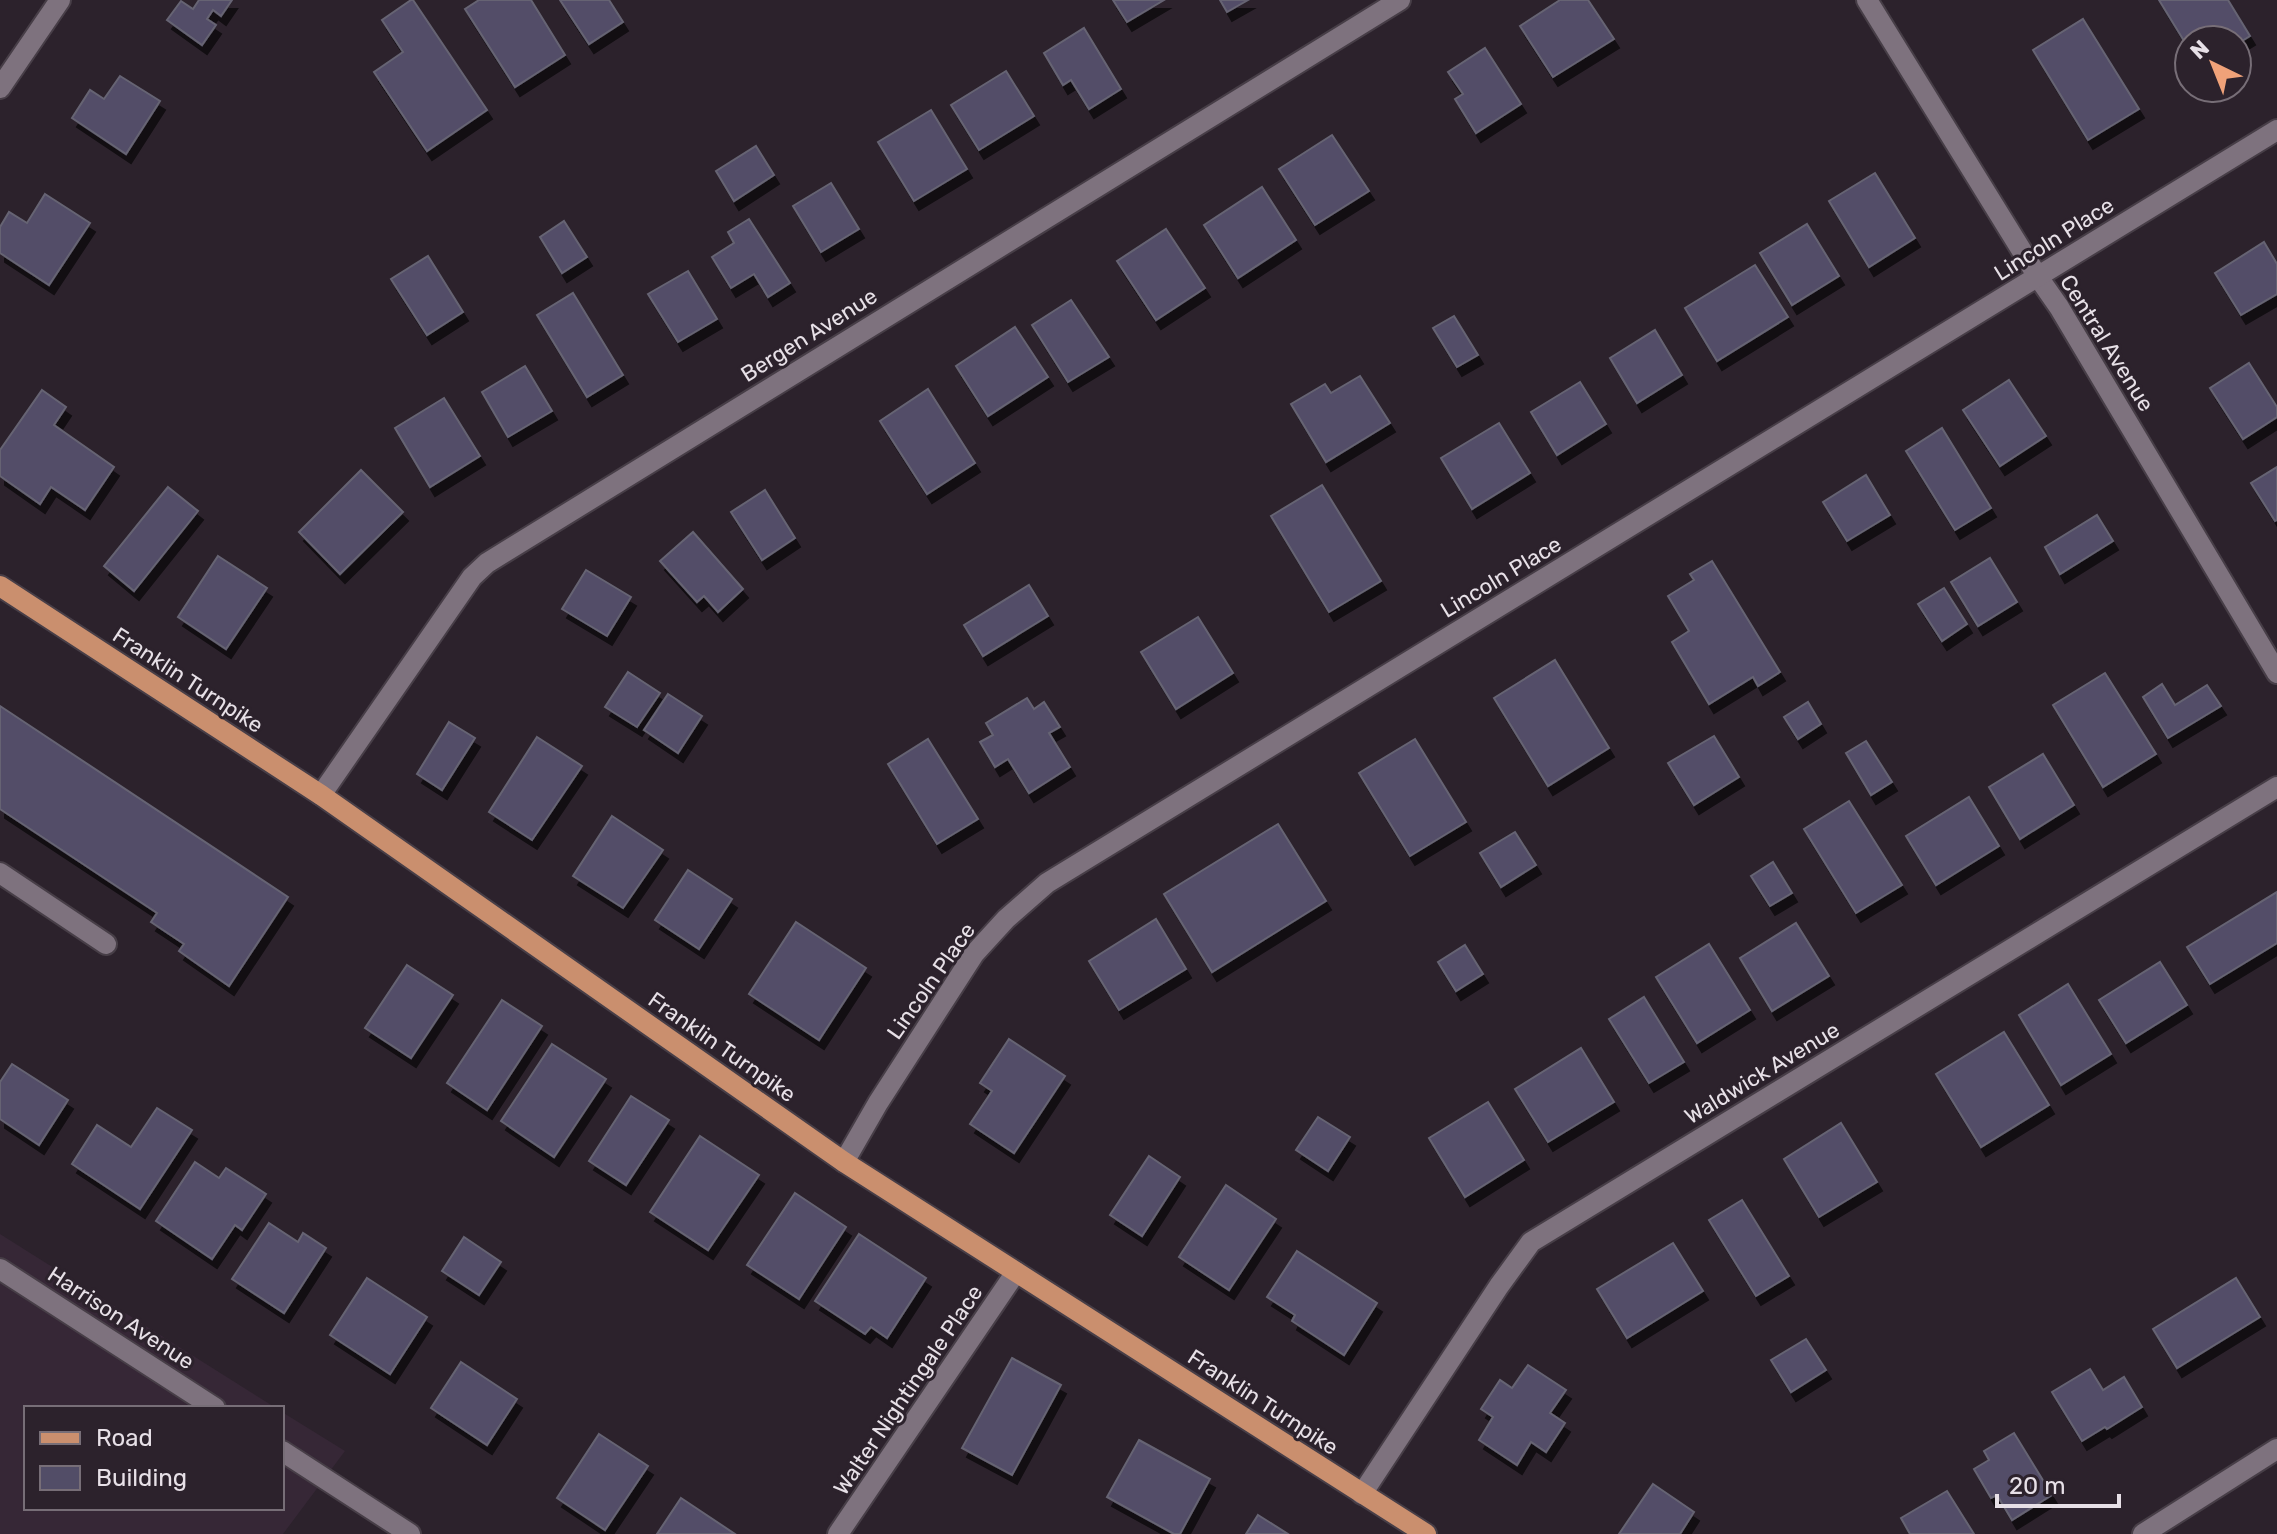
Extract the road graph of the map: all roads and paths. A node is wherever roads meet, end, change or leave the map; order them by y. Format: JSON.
{"nodes":[{"id":1,"x":60,"y":0,"type":"edge"},
{"id":2,"x":1400,"y":0,"type":"edge"},
{"id":3,"x":1867,"y":0,"type":"edge"},
{"id":4,"x":0,"y":88,"type":"edge"},
{"id":5,"x":2277,"y":130,"type":"edge"},
{"id":6,"x":2038,"y":277,"type":"junction"},
{"id":7,"x":3,"y":594,"type":"edge"},
{"id":8,"x":2277,"y":673,"type":"edge"},
{"id":9,"x":2277,"y":787,"type":"edge"},
{"id":10,"x":321,"y":795,"type":"junction"},
{"id":11,"x":0,"y":873,"type":"edge"},
{"id":12,"x":106,"y":944,"type":"dead end"},
{"id":13,"x":844,"y":1162,"type":"junction"},
{"id":14,"x":0,"y":1269,"type":"edge"},
{"id":15,"x":1016,"y":1272,"type":"junction"},
{"id":16,"x":212,"y":1406,"type":"edge"},
{"id":17,"x":2277,"y":1449,"type":"edge"},
{"id":18,"x":284,"y":1452,"type":"edge"},
{"id":19,"x":1362,"y":1494,"type":"junction"},
{"id":20,"x":410,"y":1534,"type":"edge"},
{"id":21,"x":838,"y":1534,"type":"edge"},
{"id":22,"x":1426,"y":1534,"type":"edge"},
{"id":23,"x":2143,"y":1534,"type":"edge"}],
"edges":[{"from":1,"to":4,"type":"street"},
{"from":2,"to":10,"type":"street","name":"Bergen Avenue"},
{"from":3,"to":6,"type":"street","name":"Central Avenue"},
{"from":5,"to":6,"type":"street","name":"Lincoln Place"},
{"from":6,"to":8,"type":"street","name":"Central Avenue"},
{"from":6,"to":13,"type":"street","name":"Lincoln Place"},
{"from":7,"to":10,"type":"main road","name":"Franklin Turnpike"},
{"from":9,"to":19,"type":"street","name":"Waldwick Avenue"},
{"from":10,"to":13,"type":"main road","name":"Franklin Turnpike"},
{"from":11,"to":12,"type":"street"},
{"from":13,"to":15,"type":"main road","name":"Franklin Turnpike"},
{"from":14,"to":16,"type":"street","name":"Harrison Avenue"},
{"from":15,"to":19,"type":"main road","name":"Franklin Turnpike"},
{"from":15,"to":21,"type":"street","name":"Walter Nightingale Place"},
{"from":17,"to":23,"type":"street"},
{"from":18,"to":20,"type":"street"},
{"from":19,"to":22,"type":"main road","name":"Franklin Turnpike"}]}
